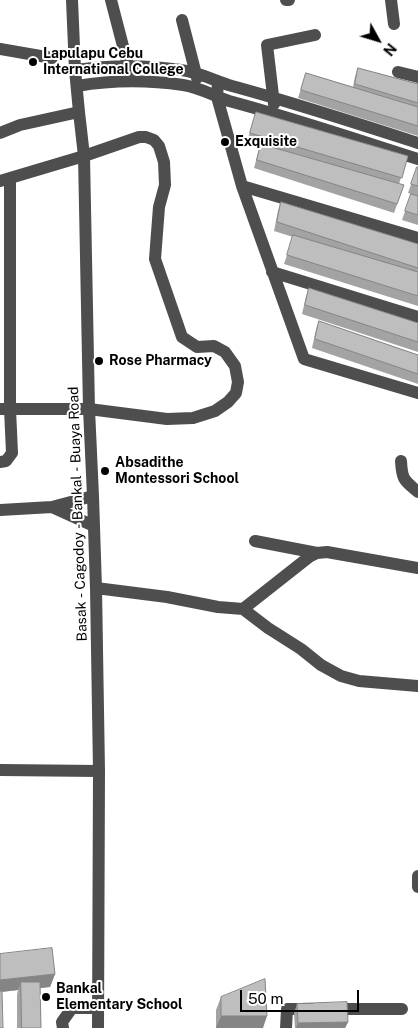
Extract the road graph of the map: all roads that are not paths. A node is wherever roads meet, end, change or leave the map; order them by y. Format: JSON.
{"nodes":[{"id":1,"x":72,"y":0,"type":"edge"},
{"id":2,"x":111,"y":0,"type":"edge"},
{"id":3,"x":390,"y":0,"type":"edge"},
{"id":4,"x":182,"y":20,"type":"dead end"},
{"id":5,"x":394,"y":24,"type":"dead end"},
{"id":6,"x":315,"y":35,"type":"dead end"},
{"id":7,"x":0,"y":49,"type":"edge"},
{"id":8,"x":52,"y":58,"type":"dead end"},
{"id":9,"x":129,"y":66,"type":"junction"},
{"id":10,"x":75,"y":70,"type":"junction"},
{"id":11,"x":398,"y":72,"type":"dead end"},
{"id":12,"x":196,"y":73,"type":"junction"},
{"id":13,"x":418,"y":77,"type":"edge"},
{"id":14,"x":132,"y":80,"type":"junction"},
{"id":15,"x":218,"y":82,"type":"junction"},
{"id":16,"x":77,"y":86,"type":"junction"},
{"id":17,"x":198,"y":89,"type":"junction"},
{"id":18,"x":217,"y":97,"type":"junction"},
{"id":19,"x":273,"y":97,"type":"junction"},
{"id":20,"x":79,"y":112,"type":"junction"},
{"id":21,"x":275,"y":114,"type":"junction"},
{"id":22,"x":0,"y":133,"type":"edge"},
{"id":23,"x":418,"y":143,"type":"edge"},
{"id":24,"x":84,"y":156,"type":"junction"},
{"id":25,"x":418,"y":159,"type":"edge"},
{"id":26,"x":5,"y":180,"type":"edge"},
{"id":27,"x":242,"y":186,"type":"junction"},
{"id":28,"x":418,"y":238,"type":"edge"},
{"id":29,"x":272,"y":272,"type":"junction"},
{"id":30,"x":418,"y":317,"type":"edge"},
{"id":31,"x":418,"y":393,"type":"edge"},
{"id":32,"x":5,"y":409,"type":"edge"},
{"id":33,"x":89,"y":409,"type":"junction"},
{"id":34,"x":401,"y":461,"type":"dead end"},
{"id":35,"x":0,"y":462,"type":"edge"},
{"id":36,"x":418,"y":492,"type":"edge"},
{"id":37,"x":93,"y":496,"type":"junction"},
{"id":38,"x":52,"y":507,"type":"junction"},
{"id":39,"x":0,"y":510,"type":"edge"},
{"id":40,"x":94,"y":526,"type":"junction"},
{"id":41,"x":255,"y":541,"type":"dead end"},
{"id":42,"x":317,"y":553,"type":"junction"},
{"id":43,"x":418,"y":568,"type":"edge"},
{"id":44,"x":96,"y":588,"type":"junction"},
{"id":45,"x":243,"y":610,"type":"junction"},
{"id":46,"x":418,"y":686,"type":"edge"},
{"id":47,"x":0,"y":770,"type":"edge"},
{"id":48,"x":99,"y":771,"type":"junction"},
{"id":49,"x":418,"y":876,"type":"edge"},
{"id":50,"x":418,"y":887,"type":"edge"},
{"id":51,"x":98,"y":1008,"type":"junction"},
{"id":52,"x":402,"y":1009,"type":"dead end"},
{"id":53,"x":63,"y":1028,"type":"edge"},
{"id":54,"x":98,"y":1028,"type":"edge"},
{"id":55,"x":286,"y":1028,"type":"edge"}],
"edges":[{"from":1,"to":10,"type":"street","name":"Basak - Cagodoy - Bankal - Buaya Road"},
{"from":2,"to":9,"type":"street"},
{"from":3,"to":5,"type":"street"},
{"from":4,"to":12,"type":"street"},
{"from":6,"to":19,"type":"street"},
{"from":7,"to":8,"type":"street"},
{"from":9,"to":10,"type":"street"},
{"from":9,"to":12,"type":"street"},
{"from":9,"to":14,"type":"street"},
{"from":10,"to":16,"type":"street","name":"Basak - Cagodoy - Bankal - Buaya Road"},
{"from":11,"to":13,"type":"street"},
{"from":12,"to":15,"type":"street"},
{"from":12,"to":17,"type":"street"},
{"from":14,"to":16,"type":"street"},
{"from":14,"to":17,"type":"street"},
{"from":15,"to":18,"type":"street"},
{"from":15,"to":19,"type":"street"},
{"from":16,"to":20,"type":"street","name":"Basak - Cagodoy - Bankal - Buaya Road"},
{"from":17,"to":18,"type":"street"},
{"from":18,"to":21,"type":"street"},
{"from":18,"to":27,"type":"street"},
{"from":19,"to":21,"type":"street"},
{"from":19,"to":23,"type":"street"},
{"from":20,"to":22,"type":"street"},
{"from":20,"to":24,"type":"street","name":"Basak - Cagodoy - Bankal - Buaya Road"},
{"from":21,"to":25,"type":"street"},
{"from":24,"to":26,"type":"street"},
{"from":24,"to":33,"type":"street","name":"Basak - Cagodoy - Bankal - Buaya Road"},
{"from":24,"to":33,"type":"street"},
{"from":26,"to":32,"type":"street"},
{"from":27,"to":28,"type":"street"},
{"from":27,"to":29,"type":"street"},
{"from":29,"to":30,"type":"street"},
{"from":29,"to":31,"type":"street"},
{"from":32,"to":33,"type":"street"},
{"from":32,"to":35,"type":"street"},
{"from":33,"to":37,"type":"street","name":"Basak - Cagodoy - Bankal - Buaya Road"},
{"from":34,"to":36,"type":"street"},
{"from":37,"to":38,"type":"street"},
{"from":37,"to":40,"type":"street","name":"Basak - Cagodoy - Bankal - Buaya Road"},
{"from":38,"to":39,"type":"street"},
{"from":38,"to":40,"type":"street"},
{"from":40,"to":44,"type":"street","name":"Basak - Cagodoy - Bankal - Buaya Road"},
{"from":41,"to":42,"type":"street"},
{"from":42,"to":43,"type":"street"},
{"from":42,"to":45,"type":"street"},
{"from":44,"to":45,"type":"street"},
{"from":44,"to":48,"type":"street","name":"Basak - Cagodoy - Bankal - Buaya Road"},
{"from":45,"to":46,"type":"street"},
{"from":47,"to":48,"type":"street"},
{"from":48,"to":51,"type":"street","name":"Basak - Cagodoy - Bankal - Buaya Road"},
{"from":49,"to":50,"type":"street"},
{"from":51,"to":53,"type":"street"},
{"from":51,"to":54,"type":"street","name":"Basak - Cagodoy - Bankal - Buaya Road"},
{"from":52,"to":55,"type":"street"}]}
